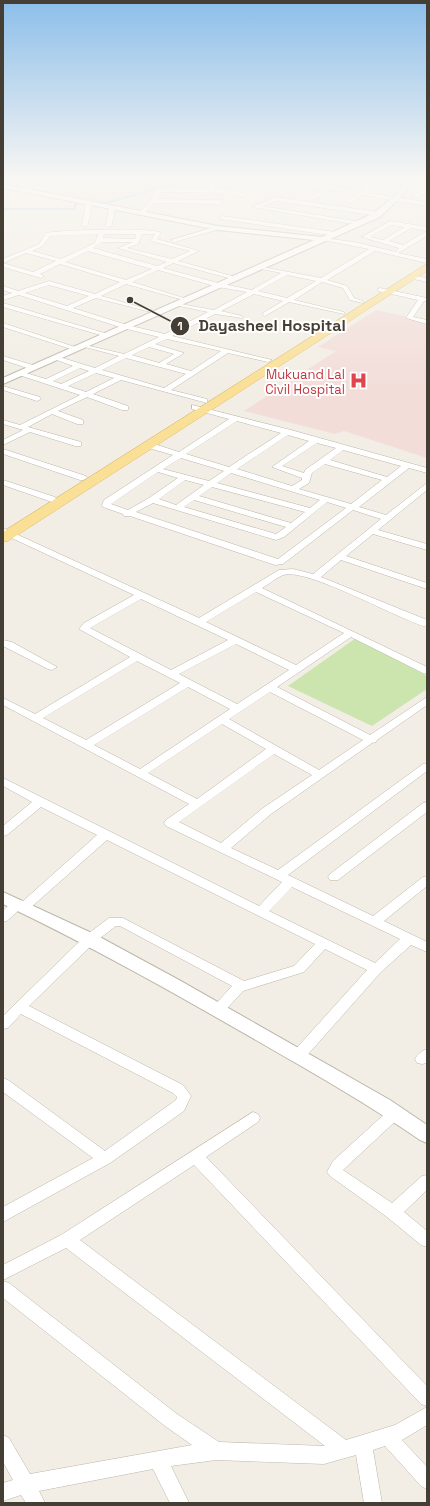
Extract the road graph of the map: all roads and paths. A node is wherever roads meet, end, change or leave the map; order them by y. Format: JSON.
{"nodes":[{"id":1,"x":35,"y":248,"type":"edge"},
{"id":2,"x":123,"y":248,"type":"edge"},
{"id":3,"x":185,"y":248,"type":"edge"},
{"id":4,"x":302,"y":248,"type":"edge"},
{"id":5,"x":370,"y":248,"type":"edge"},
{"id":6,"x":402,"y":248,"type":"edge"},
{"id":7,"x":88,"y":249,"type":"joint"},
{"id":8,"x":374,"y":249,"type":"junction"},
{"id":9,"x":28,"y":252,"type":"junction"},
{"id":10,"x":394,"y":254,"type":"junction"},
{"id":11,"x":3,"y":261,"type":"edge"},
{"id":12,"x":175,"y":261,"type":"junction"},
{"id":13,"x":61,"y":262,"type":"junction"},
{"id":14,"x":427,"y":263,"type":"edge"},
{"id":15,"x":3,"y":265,"type":"edge"},
{"id":16,"x":259,"y":267,"type":"junction"},
{"id":17,"x":158,"y":268,"type":"junction"},
{"id":18,"x":286,"y":273,"type":"junction"},
{"id":19,"x":34,"y":274,"type":"junction"},
{"id":20,"x":411,"y":277,"type":"junction"},
{"id":21,"x":51,"y":278,"type":"dead end"},
{"id":22,"x":236,"y":278,"type":"junction"},
{"id":23,"x":323,"y":280,"type":"junction"},
{"id":24,"x":427,"y":280,"type":"edge"},
{"id":25,"x":126,"y":282,"type":"junction"},
{"id":26,"x":219,"y":285,"type":"junction"},
{"id":27,"x":3,"y":288,"type":"edge"},
{"id":28,"x":384,"y":291,"type":"junction"},
{"id":29,"x":253,"y":292,"type":"junction"},
{"id":30,"x":19,"y":293,"type":"junction"},
{"id":31,"x":96,"y":296,"type":"junction"},
{"id":32,"x":3,"y":298,"type":"edge"},
{"id":33,"x":424,"y":300,"type":"edge"},
{"id":34,"x":288,"y":301,"type":"junction"},
{"id":35,"x":181,"y":302,"type":"junction"},
{"id":36,"x":361,"y":302,"type":"junction"},
{"id":37,"x":3,"y":305,"type":"edge"},
{"id":38,"x":68,"y":308,"type":"junction"},
{"id":39,"x":215,"y":312,"type":"junction"},
{"id":40,"x":156,"y":313,"type":"junction"},
{"id":41,"x":342,"y":313,"type":"junction"},
{"id":42,"x":265,"y":314,"type":"dead end"},
{"id":43,"x":240,"y":317,"type":"dead end"},
{"id":44,"x":427,"y":322,"type":"edge"},
{"id":45,"x":3,"y":325,"type":"edge"},
{"id":46,"x":125,"y":327,"type":"junction"},
{"id":47,"x":106,"y":336,"type":"junction"},
{"id":48,"x":167,"y":336,"type":"junction"},
{"id":49,"x":149,"y":345,"type":"junction"},
{"id":50,"x":80,"y":347,"type":"junction"},
{"id":51,"x":226,"y":351,"type":"junction"},
{"id":52,"x":126,"y":356,"type":"junction"},
{"id":53,"x":3,"y":358,"type":"edge"},
{"id":54,"x":56,"y":358,"type":"junction"},
{"id":55,"x":268,"y":360,"type":"junction"},
{"id":56,"x":80,"y":365,"type":"junction"},
{"id":57,"x":160,"y":365,"type":"junction"},
{"id":58,"x":33,"y":368,"type":"junction"},
{"id":59,"x":96,"y":370,"type":"junction"},
{"id":60,"x":22,"y":373,"type":"junction"},
{"id":61,"x":191,"y":373,"type":"junction"},
{"id":62,"x":120,"y":378,"type":"junction"},
{"id":63,"x":3,"y":381,"type":"edge"},
{"id":64,"x":47,"y":381,"type":"junction"},
{"id":65,"x":62,"y":386,"type":"junction"},
{"id":66,"x":3,"y":388,"type":"edge"},
{"id":67,"x":166,"y":390,"type":"junction"},
{"id":68,"x":87,"y":394,"type":"junction"},
{"id":69,"x":37,"y":399,"type":"dead end"},
{"id":70,"x":201,"y":406,"type":"junction"},
{"id":71,"x":125,"y":408,"type":"dead end"},
{"id":72,"x":53,"y":412,"type":"junction"},
{"id":73,"x":236,"y":418,"type":"junction"},
{"id":74,"x":3,"y":422,"type":"edge"},
{"id":75,"x":80,"y":422,"type":"dead end"},
{"id":76,"x":25,"y":428,"type":"junction"},
{"id":77,"x":288,"y":432,"type":"junction"},
{"id":78,"x":316,"y":440,"type":"junction"},
{"id":79,"x":3,"y":443,"type":"edge"},
{"id":80,"x":78,"y":444,"type":"dead end"},
{"id":81,"x":148,"y":445,"type":"junction"},
{"id":82,"x":343,"y":447,"type":"junction"},
{"id":83,"x":3,"y":451,"type":"edge"},
{"id":84,"x":180,"y":455,"type":"junction"},
{"id":85,"x":324,"y":461,"type":"junction"},
{"id":86,"x":408,"y":465,"type":"junction"},
{"id":87,"x":158,"y":470,"type":"junction"},
{"id":88,"x":427,"y":470,"type":"edge"},
{"id":89,"x":229,"y":471,"type":"junction"},
{"id":90,"x":184,"y":477,"type":"junction"},
{"id":91,"x":307,"y":477,"type":"junction"},
{"id":92,"x":83,"y":478,"type":"junction"},
{"id":93,"x":390,"y":480,"type":"junction"},
{"id":94,"x":3,"y":482,"type":"edge"},
{"id":95,"x":210,"y":485,"type":"junction"},
{"id":96,"x":427,"y":486,"type":"edge"},
{"id":97,"x":293,"y":489,"type":"junction"},
{"id":98,"x":193,"y":497,"type":"junction"},
{"id":99,"x":52,"y":498,"type":"junction"},
{"id":100,"x":152,"y":500,"type":"junction"},
{"id":101,"x":325,"y":500,"type":"junction"},
{"id":102,"x":177,"y":508,"type":"junction"},
{"id":103,"x":353,"y":508,"type":"junction"},
{"id":104,"x":312,"y":511,"type":"junction"},
{"id":105,"x":127,"y":514,"type":"junction"},
{"id":106,"x":387,"y":518,"type":"junction"},
{"id":107,"x":292,"y":526,"type":"junction"},
{"id":108,"x":372,"y":531,"type":"junction"},
{"id":109,"x":5,"y":533,"type":"edge"},
{"id":110,"x":426,"y":546,"type":"edge"},
{"id":111,"x":340,"y":557,"type":"junction"},
{"id":112,"x":315,"y":577,"type":"junction"},
{"id":113,"x":427,"y":586,"type":"edge"},
{"id":114,"x":255,"y":588,"type":"junction"},
{"id":115,"x":141,"y":595,"type":"junction"},
{"id":116,"x":199,"y":622,"type":"junction"},
{"id":117,"x":427,"y":624,"type":"edge"},
{"id":118,"x":351,"y":633,"type":"junction"},
{"id":119,"x":236,"y":640,"type":"junction"},
{"id":120,"x":3,"y":644,"type":"edge"},
{"id":121,"x":136,"y":657,"type":"junction"},
{"id":122,"x":52,"y":667,"type":"dead end"},
{"id":123,"x":297,"y":670,"type":"junction"},
{"id":124,"x":427,"y":671,"type":"edge"},
{"id":125,"x":172,"y":674,"type":"junction"},
{"id":126,"x":187,"y":683,"type":"junction"},
{"id":127,"x":270,"y":688,"type":"junction"},
{"id":128,"x":427,"y":700,"type":"edge"},
{"id":129,"x":3,"y":701,"type":"edge"},
{"id":130,"x":238,"y":709,"type":"junction"},
{"id":131,"x":36,"y":718,"type":"junction"},
{"id":132,"x":222,"y":720,"type":"junction"},
{"id":133,"x":372,"y":740,"type":"junction"},
{"id":134,"x":86,"y":745,"type":"junction"},
{"id":135,"x":274,"y":749,"type":"junction"},
{"id":136,"x":427,"y":766,"type":"edge"},
{"id":137,"x":141,"y":773,"type":"junction"},
{"id":138,"x":319,"y":774,"type":"junction"},
{"id":139,"x":3,"y":781,"type":"edge"},
{"id":140,"x":40,"y":802,"type":"junction"},
{"id":141,"x":198,"y":804,"type":"junction"},
{"id":142,"x":427,"y":806,"type":"edge"},
{"id":143,"x":3,"y":832,"type":"edge"},
{"id":144,"x":105,"y":835,"type":"junction"},
{"id":145,"x":223,"y":848,"type":"junction"},
{"id":146,"x":334,"y":877,"type":"dead end"},
{"id":147,"x":285,"y":878,"type":"junction"},
{"id":148,"x":427,"y":880,"type":"edge"},
{"id":149,"x":3,"y":897,"type":"edge"},
{"id":150,"x":21,"y":906,"type":"junction"},
{"id":151,"x":260,"y":912,"type":"junction"},
{"id":152,"x":3,"y":918,"type":"edge"},
{"id":153,"x":375,"y":922,"type":"junction"},
{"id":154,"x":410,"y":938,"type":"junction"},
{"id":155,"x":90,"y":939,"type":"junction"},
{"id":156,"x":323,"y":944,"type":"junction"},
{"id":157,"x":427,"y":947,"type":"edge"},
{"id":158,"x":376,"y":969,"type":"junction"},
{"id":159,"x":242,"y":986,"type":"junction"},
{"id":160,"x":21,"y":1008,"type":"junction"},
{"id":161,"x":218,"y":1009,"type":"junction"},
{"id":162,"x":3,"y":1024,"type":"edge"},
{"id":163,"x":298,"y":1056,"type":"junction"},
{"id":164,"x":3,"y":1084,"type":"edge"},
{"id":165,"x":395,"y":1114,"type":"junction"},
{"id":166,"x":253,"y":1118,"type":"dead end"},
{"id":167,"x":427,"y":1135,"type":"edge"},
{"id":168,"x":195,"y":1156,"type":"junction"},
{"id":169,"x":105,"y":1159,"type":"junction"},
{"id":170,"x":427,"y":1181,"type":"edge"},
{"id":171,"x":393,"y":1212,"type":"junction"},
{"id":172,"x":3,"y":1215,"type":"edge"},
{"id":173,"x":67,"y":1240,"type":"junction"},
{"id":174,"x":427,"y":1240,"type":"edge"},
{"id":175,"x":3,"y":1273,"type":"edge"},
{"id":176,"x":3,"y":1288,"type":"edge"},
{"id":177,"x":427,"y":1398,"type":"edge"},
{"id":178,"x":427,"y":1415,"type":"edge"},
{"id":179,"x":388,"y":1437,"type":"junction"},
{"id":180,"x":3,"y":1444,"type":"edge"},
{"id":181,"x":363,"y":1445,"type":"junction"},
{"id":182,"x":345,"y":1450,"type":"junction"},
{"id":183,"x":216,"y":1451,"type":"junction"},
{"id":184,"x":157,"y":1459,"type":"junction"},
{"id":185,"x":427,"y":1480,"type":"edge"},
{"id":186,"x":27,"y":1484,"type":"junction"},
{"id":187,"x":3,"y":1492,"type":"edge"},
{"id":188,"x":36,"y":1503,"type":"edge"},
{"id":189,"x":180,"y":1503,"type":"edge"},
{"id":190,"x":374,"y":1503,"type":"edge"}],
"edges":[{"from":1,"to":9,"type":"street"},
{"from":2,"to":12,"type":"street"},
{"from":3,"to":12,"type":"street"},
{"from":4,"to":16,"type":"street"},
{"from":5,"to":8,"type":"street"},
{"from":6,"to":10,"type":"street"},
{"from":7,"to":13,"type":"street"},
{"from":7,"to":17,"type":"street"},
{"from":8,"to":10,"type":"street"},
{"from":8,"to":23,"type":"street"},
{"from":9,"to":11,"type":"street"},
{"from":9,"to":13,"type":"street"},
{"from":10,"to":14,"type":"street"},
{"from":12,"to":17,"type":"street"},
{"from":12,"to":22,"type":"street"},
{"from":13,"to":19,"type":"street"},
{"from":13,"to":25,"type":"street"},
{"from":14,"to":20,"type":"main road"},
{"from":14,"to":28,"type":"main road"},
{"from":15,"to":19,"type":"street"},
{"from":16,"to":18,"type":"street"},
{"from":16,"to":22,"type":"street"},
{"from":17,"to":25,"type":"street"},
{"from":17,"to":26,"type":"street"},
{"from":18,"to":23,"type":"street"},
{"from":18,"to":29,"type":"street"},
{"from":19,"to":21,"type":"street"},
{"from":20,"to":24,"type":"street"},
{"from":20,"to":28,"type":"main road"},
{"from":22,"to":26,"type":"street"},
{"from":23,"to":34,"type":"street"},
{"from":23,"to":36,"type":"street"},
{"from":25,"to":31,"type":"street"},
{"from":25,"to":35,"type":"street"},
{"from":26,"to":29,"type":"street"},
{"from":26,"to":35,"type":"street"},
{"from":27,"to":30,"type":"street"},
{"from":28,"to":33,"type":"street"},
{"from":28,"to":36,"type":"main road"},
{"from":28,"to":70,"type":"main road"},
{"from":29,"to":34,"type":"street"},
{"from":29,"to":39,"type":"street"},
{"from":30,"to":31,"type":"street"},
{"from":30,"to":32,"type":"street"},
{"from":30,"to":38,"type":"street"},
{"from":31,"to":38,"type":"street"},
{"from":31,"to":40,"type":"street"},
{"from":33,"to":44,"type":"street"},
{"from":34,"to":41,"type":"street"},
{"from":34,"to":42,"type":"street"},
{"from":35,"to":39,"type":"street"},
{"from":35,"to":40,"type":"street"},
{"from":36,"to":41,"type":"main road"},
{"from":37,"to":47,"type":"street"},
{"from":38,"to":46,"type":"street"},
{"from":39,"to":43,"type":"street"},
{"from":39,"to":48,"type":"street"},
{"from":40,"to":46,"type":"street"},
{"from":41,"to":55,"type":"main road"},
{"from":45,"to":50,"type":"street"},
{"from":46,"to":47,"type":"street"},
{"from":46,"to":48,"type":"street"},
{"from":47,"to":50,"type":"street"},
{"from":48,"to":49,"type":"street"},
{"from":48,"to":51,"type":"street"},
{"from":49,"to":52,"type":"street"},
{"from":49,"to":57,"type":"street"},
{"from":50,"to":52,"type":"street"},
{"from":50,"to":54,"type":"street"},
{"from":51,"to":55,"type":"street"},
{"from":51,"to":61,"type":"street"},
{"from":52,"to":57,"type":"street"},
{"from":52,"to":59,"type":"street"},
{"from":53,"to":58,"type":"street"},
{"from":54,"to":56,"type":"street"},
{"from":54,"to":58,"type":"street"},
{"from":55,"to":70,"type":"main road"},
{"from":56,"to":59,"type":"street"},
{"from":56,"to":64,"type":"street"},
{"from":57,"to":61,"type":"street"},
{"from":58,"to":60,"type":"street"},
{"from":59,"to":62,"type":"street"},
{"from":59,"to":65,"type":"street"},
{"from":60,"to":63,"type":"street"},
{"from":60,"to":64,"type":"street"},
{"from":61,"to":67,"type":"street"},
{"from":62,"to":67,"type":"street"},
{"from":62,"to":68,"type":"street"},
{"from":64,"to":65,"type":"street"},
{"from":65,"to":68,"type":"street"},
{"from":66,"to":69,"type":"street"},
{"from":67,"to":70,"type":"street"},
{"from":68,"to":71,"type":"street"},
{"from":68,"to":72,"type":"street"},
{"from":70,"to":73,"type":"street"},
{"from":70,"to":81,"type":"main road"},
{"from":70,"to":92,"type":"main road"},
{"from":72,"to":75,"type":"street"},
{"from":72,"to":76,"type":"street"},
{"from":73,"to":77,"type":"street"},
{"from":73,"to":84,"type":"street"},
{"from":74,"to":76,"type":"street"},
{"from":76,"to":79,"type":"street"},
{"from":76,"to":80,"type":"street"},
{"from":77,"to":78,"type":"street"},
{"from":77,"to":89,"type":"street"},
{"from":78,"to":82,"type":"street"},
{"from":78,"to":91,"type":"street"},
{"from":81,"to":84,"type":"street"},
{"from":81,"to":109,"type":"main road"},
{"from":82,"to":85,"type":"street"},
{"from":82,"to":86,"type":"street"},
{"from":83,"to":92,"type":"street"},
{"from":84,"to":87,"type":"street"},
{"from":84,"to":89,"type":"street"},
{"from":85,"to":91,"type":"street"},
{"from":85,"to":93,"type":"street"},
{"from":86,"to":88,"type":"street"},
{"from":86,"to":93,"type":"street"},
{"from":87,"to":90,"type":"street"},
{"from":87,"to":105,"type":"street"},
{"from":89,"to":95,"type":"street"},
{"from":89,"to":97,"type":"street"},
{"from":90,"to":95,"type":"street"},
{"from":90,"to":100,"type":"street"},
{"from":91,"to":97,"type":"street"},
{"from":92,"to":99,"type":"main road"},
{"from":93,"to":103,"type":"street"},
{"from":94,"to":99,"type":"street"},
{"from":95,"to":98,"type":"street"},
{"from":95,"to":104,"type":"street"},
{"from":96,"to":106,"type":"street"},
{"from":97,"to":101,"type":"street"},
{"from":98,"to":102,"type":"street"},
{"from":98,"to":107,"type":"street"},
{"from":99,"to":109,"type":"main road"},
{"from":100,"to":102,"type":"street"},
{"from":100,"to":105,"type":"street"},
{"from":101,"to":103,"type":"street"},
{"from":101,"to":104,"type":"street"},
{"from":102,"to":107,"type":"street"},
{"from":103,"to":105,"type":"street"},
{"from":103,"to":106,"type":"street"},
{"from":104,"to":107,"type":"street"},
{"from":106,"to":108,"type":"street"},
{"from":108,"to":110,"type":"street"},
{"from":108,"to":111,"type":"street"},
{"from":109,"to":115,"type":"street"},
{"from":111,"to":112,"type":"street"},
{"from":111,"to":113,"type":"street"},
{"from":112,"to":114,"type":"street"},
{"from":112,"to":117,"type":"street"},
{"from":114,"to":116,"type":"street"},
{"from":114,"to":118,"type":"street"},
{"from":115,"to":116,"type":"street"},
{"from":115,"to":121,"type":"street"},
{"from":116,"to":119,"type":"street"},
{"from":118,"to":123,"type":"street"},
{"from":118,"to":124,"type":"street"},
{"from":119,"to":123,"type":"street"},
{"from":119,"to":125,"type":"street"},
{"from":120,"to":122,"type":"street"},
{"from":121,"to":125,"type":"street"},
{"from":121,"to":131,"type":"street"},
{"from":123,"to":127,"type":"street"},
{"from":125,"to":126,"type":"street"},
{"from":126,"to":130,"type":"street"},
{"from":126,"to":134,"type":"street"},
{"from":127,"to":130,"type":"street"},
{"from":127,"to":133,"type":"street"},
{"from":128,"to":133,"type":"street"},
{"from":129,"to":131,"type":"street"},
{"from":130,"to":132,"type":"street"},
{"from":131,"to":134,"type":"street"},
{"from":132,"to":135,"type":"street"},
{"from":132,"to":137,"type":"street"},
{"from":133,"to":138,"type":"street"},
{"from":134,"to":137,"type":"street"},
{"from":135,"to":138,"type":"street"},
{"from":135,"to":141,"type":"street"},
{"from":136,"to":147,"type":"street"},
{"from":137,"to":141,"type":"street"},
{"from":138,"to":145,"type":"street"},
{"from":139,"to":140,"type":"street"},
{"from":140,"to":143,"type":"street"},
{"from":140,"to":144,"type":"street"},
{"from":141,"to":145,"type":"street"},
{"from":142,"to":146,"type":"street"},
{"from":144,"to":150,"type":"street"},
{"from":144,"to":151,"type":"street"},
{"from":145,"to":147,"type":"street"},
{"from":147,"to":151,"type":"street"},
{"from":147,"to":153,"type":"street"},
{"from":148,"to":153,"type":"street"},
{"from":149,"to":150,"type":"street"},
{"from":150,"to":152,"type":"street"},
{"from":150,"to":155,"type":"street"},
{"from":151,"to":156,"type":"street"},
{"from":153,"to":154,"type":"street"},
{"from":154,"to":157,"type":"street"},
{"from":154,"to":158,"type":"street"},
{"from":155,"to":159,"type":"street"},
{"from":155,"to":160,"type":"street"},
{"from":155,"to":161,"type":"street"},
{"from":156,"to":158,"type":"street"},
{"from":156,"to":159,"type":"street"},
{"from":158,"to":163,"type":"street"},
{"from":159,"to":161,"type":"street"},
{"from":160,"to":162,"type":"street"},
{"from":160,"to":169,"type":"street"},
{"from":161,"to":163,"type":"street"},
{"from":163,"to":165,"type":"street"},
{"from":164,"to":169,"type":"street"},
{"from":165,"to":167,"type":"street"},
{"from":165,"to":171,"type":"street"},
{"from":166,"to":168,"type":"street"},
{"from":168,"to":173,"type":"street"},
{"from":168,"to":177,"type":"street"},
{"from":169,"to":172,"type":"street"},
{"from":170,"to":171,"type":"street"},
{"from":171,"to":174,"type":"street"},
{"from":173,"to":175,"type":"street"},
{"from":173,"to":182,"type":"street"},
{"from":176,"to":183,"type":"street"},
{"from":178,"to":179,"type":"street"},
{"from":179,"to":181,"type":"street"},
{"from":179,"to":185,"type":"street"},
{"from":180,"to":186,"type":"street"},
{"from":181,"to":182,"type":"street"},
{"from":181,"to":190,"type":"street"},
{"from":182,"to":183,"type":"street"},
{"from":183,"to":184,"type":"street"},
{"from":184,"to":186,"type":"street"},
{"from":184,"to":189,"type":"street"},
{"from":186,"to":187,"type":"street"},
{"from":186,"to":188,"type":"street"}]}
